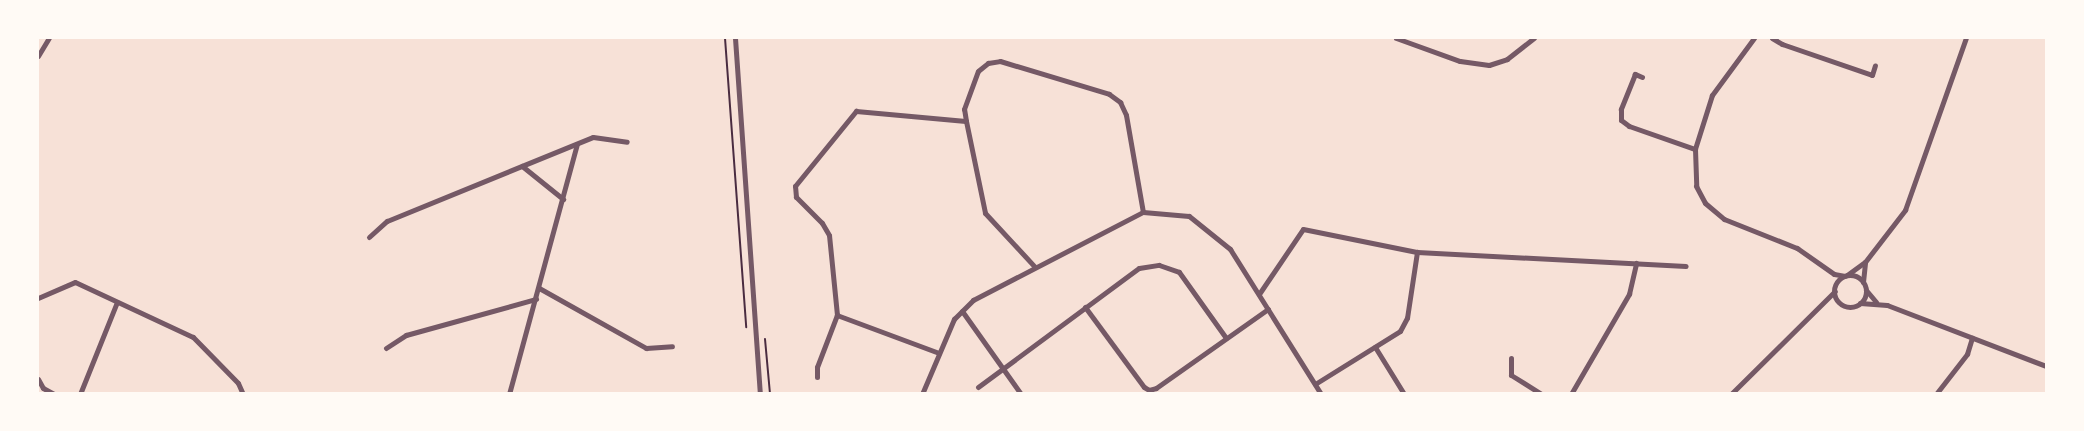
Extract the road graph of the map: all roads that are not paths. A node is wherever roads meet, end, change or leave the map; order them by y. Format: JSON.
{"nodes":[{"id":1,"x":49,"y":38,"type":"edge"},
{"id":2,"x":735,"y":38,"type":"edge"},
{"id":3,"x":1396,"y":38,"type":"edge"},
{"id":4,"x":1534,"y":38,"type":"edge"},
{"id":5,"x":1754,"y":38,"type":"edge"},
{"id":6,"x":1772,"y":38,"type":"edge"},
{"id":7,"x":1966,"y":38,"type":"edge"},
{"id":8,"x":38,"y":56,"type":"edge"},
{"id":9,"x":1875,"y":65,"type":"dead end"},
{"id":10,"x":1642,"y":77,"type":"dead end"},
{"id":11,"x":966,"y":121,"type":"junction"},
{"id":12,"x":627,"y":142,"type":"dead end"},
{"id":13,"x":577,"y":144,"type":"junction"},
{"id":14,"x":1695,"y":149,"type":"junction"},
{"id":15,"x":522,"y":166,"type":"junction"},
{"id":16,"x":563,"y":199,"type":"junction"},
{"id":17,"x":1143,"y":212,"type":"junction"},
{"id":18,"x":370,"y":237,"type":"dead end"},
{"id":19,"x":1416,"y":252,"type":"junction"},
{"id":20,"x":1865,"y":262,"type":"junction"},
{"id":21,"x":1636,"y":263,"type":"junction"},
{"id":22,"x":1034,"y":266,"type":"junction"},
{"id":23,"x":1686,"y":266,"type":"dead end"},
{"id":24,"x":1834,"y":274,"type":"junction"},
{"id":25,"x":1846,"y":276,"type":"junction"},
{"id":26,"x":1863,"y":282,"type":"junction"},
{"id":27,"x":539,"y":288,"type":"junction"},
{"id":28,"x":1835,"y":288,"type":"junction"},
{"id":29,"x":1866,"y":290,"type":"junction"},
{"id":30,"x":1259,"y":294,"type":"junction"},
{"id":31,"x":38,"y":298,"type":"edge"},
{"id":32,"x":536,"y":299,"type":"junction"},
{"id":33,"x":117,"y":302,"type":"junction"},
{"id":34,"x":1876,"y":302,"type":"junction"},
{"id":35,"x":1826,"y":303,"type":"junction"},
{"id":36,"x":1840,"y":303,"type":"junction"},
{"id":37,"x":1860,"y":303,"type":"junction"},
{"id":38,"x":1085,"y":307,"type":"junction"},
{"id":39,"x":1268,"y":309,"type":"junction"},
{"id":40,"x":962,"y":311,"type":"junction"},
{"id":41,"x":837,"y":315,"type":"junction"},
{"id":42,"x":1226,"y":338,"type":"junction"},
{"id":43,"x":1972,"y":338,"type":"junction"},
{"id":44,"x":672,"y":346,"type":"dead end"},
{"id":45,"x":1375,"y":347,"type":"junction"},
{"id":46,"x":386,"y":348,"type":"dead end"},
{"id":47,"x":939,"y":353,"type":"junction"},
{"id":48,"x":1511,"y":358,"type":"dead end"},
{"id":49,"x":2046,"y":366,"type":"edge"},
{"id":50,"x":1002,"y":368,"type":"junction"},
{"id":51,"x":817,"y":377,"type":"dead end"},
{"id":52,"x":38,"y":379,"type":"edge"},
{"id":53,"x":1315,"y":384,"type":"junction"},
{"id":54,"x":978,"y":387,"type":"dead end"},
{"id":55,"x":54,"y":394,"type":"edge"},
{"id":56,"x":80,"y":394,"type":"edge"},
{"id":57,"x":243,"y":394,"type":"edge"},
{"id":58,"x":509,"y":394,"type":"edge"},
{"id":59,"x":760,"y":394,"type":"edge"},
{"id":60,"x":922,"y":394,"type":"edge"},
{"id":61,"x":1022,"y":394,"type":"edge"},
{"id":62,"x":1321,"y":394,"type":"edge"},
{"id":63,"x":1404,"y":394,"type":"edge"},
{"id":64,"x":1541,"y":394,"type":"edge"},
{"id":65,"x":1571,"y":394,"type":"edge"},
{"id":66,"x":1731,"y":394,"type":"edge"},
{"id":67,"x":1936,"y":394,"type":"edge"}],
"edges":[{"from":1,"to":8,"type":"street"},
{"from":2,"to":59,"type":"street"},
{"from":3,"to":4,"type":"street"},
{"from":5,"to":14,"type":"street"},
{"from":6,"to":9,"type":"street"},
{"from":7,"to":20,"type":"street"},
{"from":10,"to":14,"type":"street"},
{"from":11,"to":17,"type":"street"},
{"from":11,"to":22,"type":"street"},
{"from":11,"to":41,"type":"street"},
{"from":12,"to":13,"type":"street"},
{"from":13,"to":15,"type":"street"},
{"from":13,"to":16,"type":"street"},
{"from":14,"to":24,"type":"street"},
{"from":15,"to":16,"type":"street"},
{"from":15,"to":18,"type":"street"},
{"from":16,"to":27,"type":"street"},
{"from":17,"to":22,"type":"street"},
{"from":17,"to":30,"type":"street"},
{"from":19,"to":21,"type":"street"},
{"from":19,"to":30,"type":"street"},
{"from":19,"to":45,"type":"street"},
{"from":20,"to":25,"type":"street"},
{"from":20,"to":26,"type":"street"},
{"from":21,"to":23,"type":"street"},
{"from":21,"to":65,"type":"street"},
{"from":22,"to":40,"type":"street"},
{"from":24,"to":25,"type":"street"},
{"from":24,"to":28,"type":"street"},
{"from":25,"to":26,"type":"street"},
{"from":25,"to":28,"type":"street"},
{"from":26,"to":29,"type":"street"},
{"from":27,"to":32,"type":"street"},
{"from":27,"to":44,"type":"street"},
{"from":28,"to":35,"type":"street"},
{"from":28,"to":36,"type":"street"},
{"from":29,"to":34,"type":"street"},
{"from":29,"to":37,"type":"street"},
{"from":30,"to":39,"type":"street"},
{"from":31,"to":33,"type":"street"},
{"from":32,"to":46,"type":"street"},
{"from":32,"to":58,"type":"street"},
{"from":33,"to":56,"type":"street"},
{"from":33,"to":57,"type":"street"},
{"from":34,"to":37,"type":"street"},
{"from":34,"to":43,"type":"street"},
{"from":35,"to":36,"type":"street"},
{"from":35,"to":66,"type":"street"},
{"from":36,"to":37,"type":"street"},
{"from":38,"to":42,"type":"street"},
{"from":38,"to":42,"type":"street"},
{"from":38,"to":50,"type":"street"},
{"from":39,"to":42,"type":"street"},
{"from":39,"to":53,"type":"street"},
{"from":40,"to":47,"type":"street"},
{"from":40,"to":50,"type":"street"},
{"from":41,"to":47,"type":"street"},
{"from":41,"to":51,"type":"street"},
{"from":43,"to":49,"type":"street"},
{"from":43,"to":67,"type":"street"},
{"from":45,"to":53,"type":"street"},
{"from":45,"to":63,"type":"street"},
{"from":47,"to":60,"type":"street"},
{"from":48,"to":64,"type":"street"},
{"from":50,"to":54,"type":"street"},
{"from":50,"to":61,"type":"street"},
{"from":52,"to":55,"type":"street"},
{"from":53,"to":62,"type":"street"}]}
